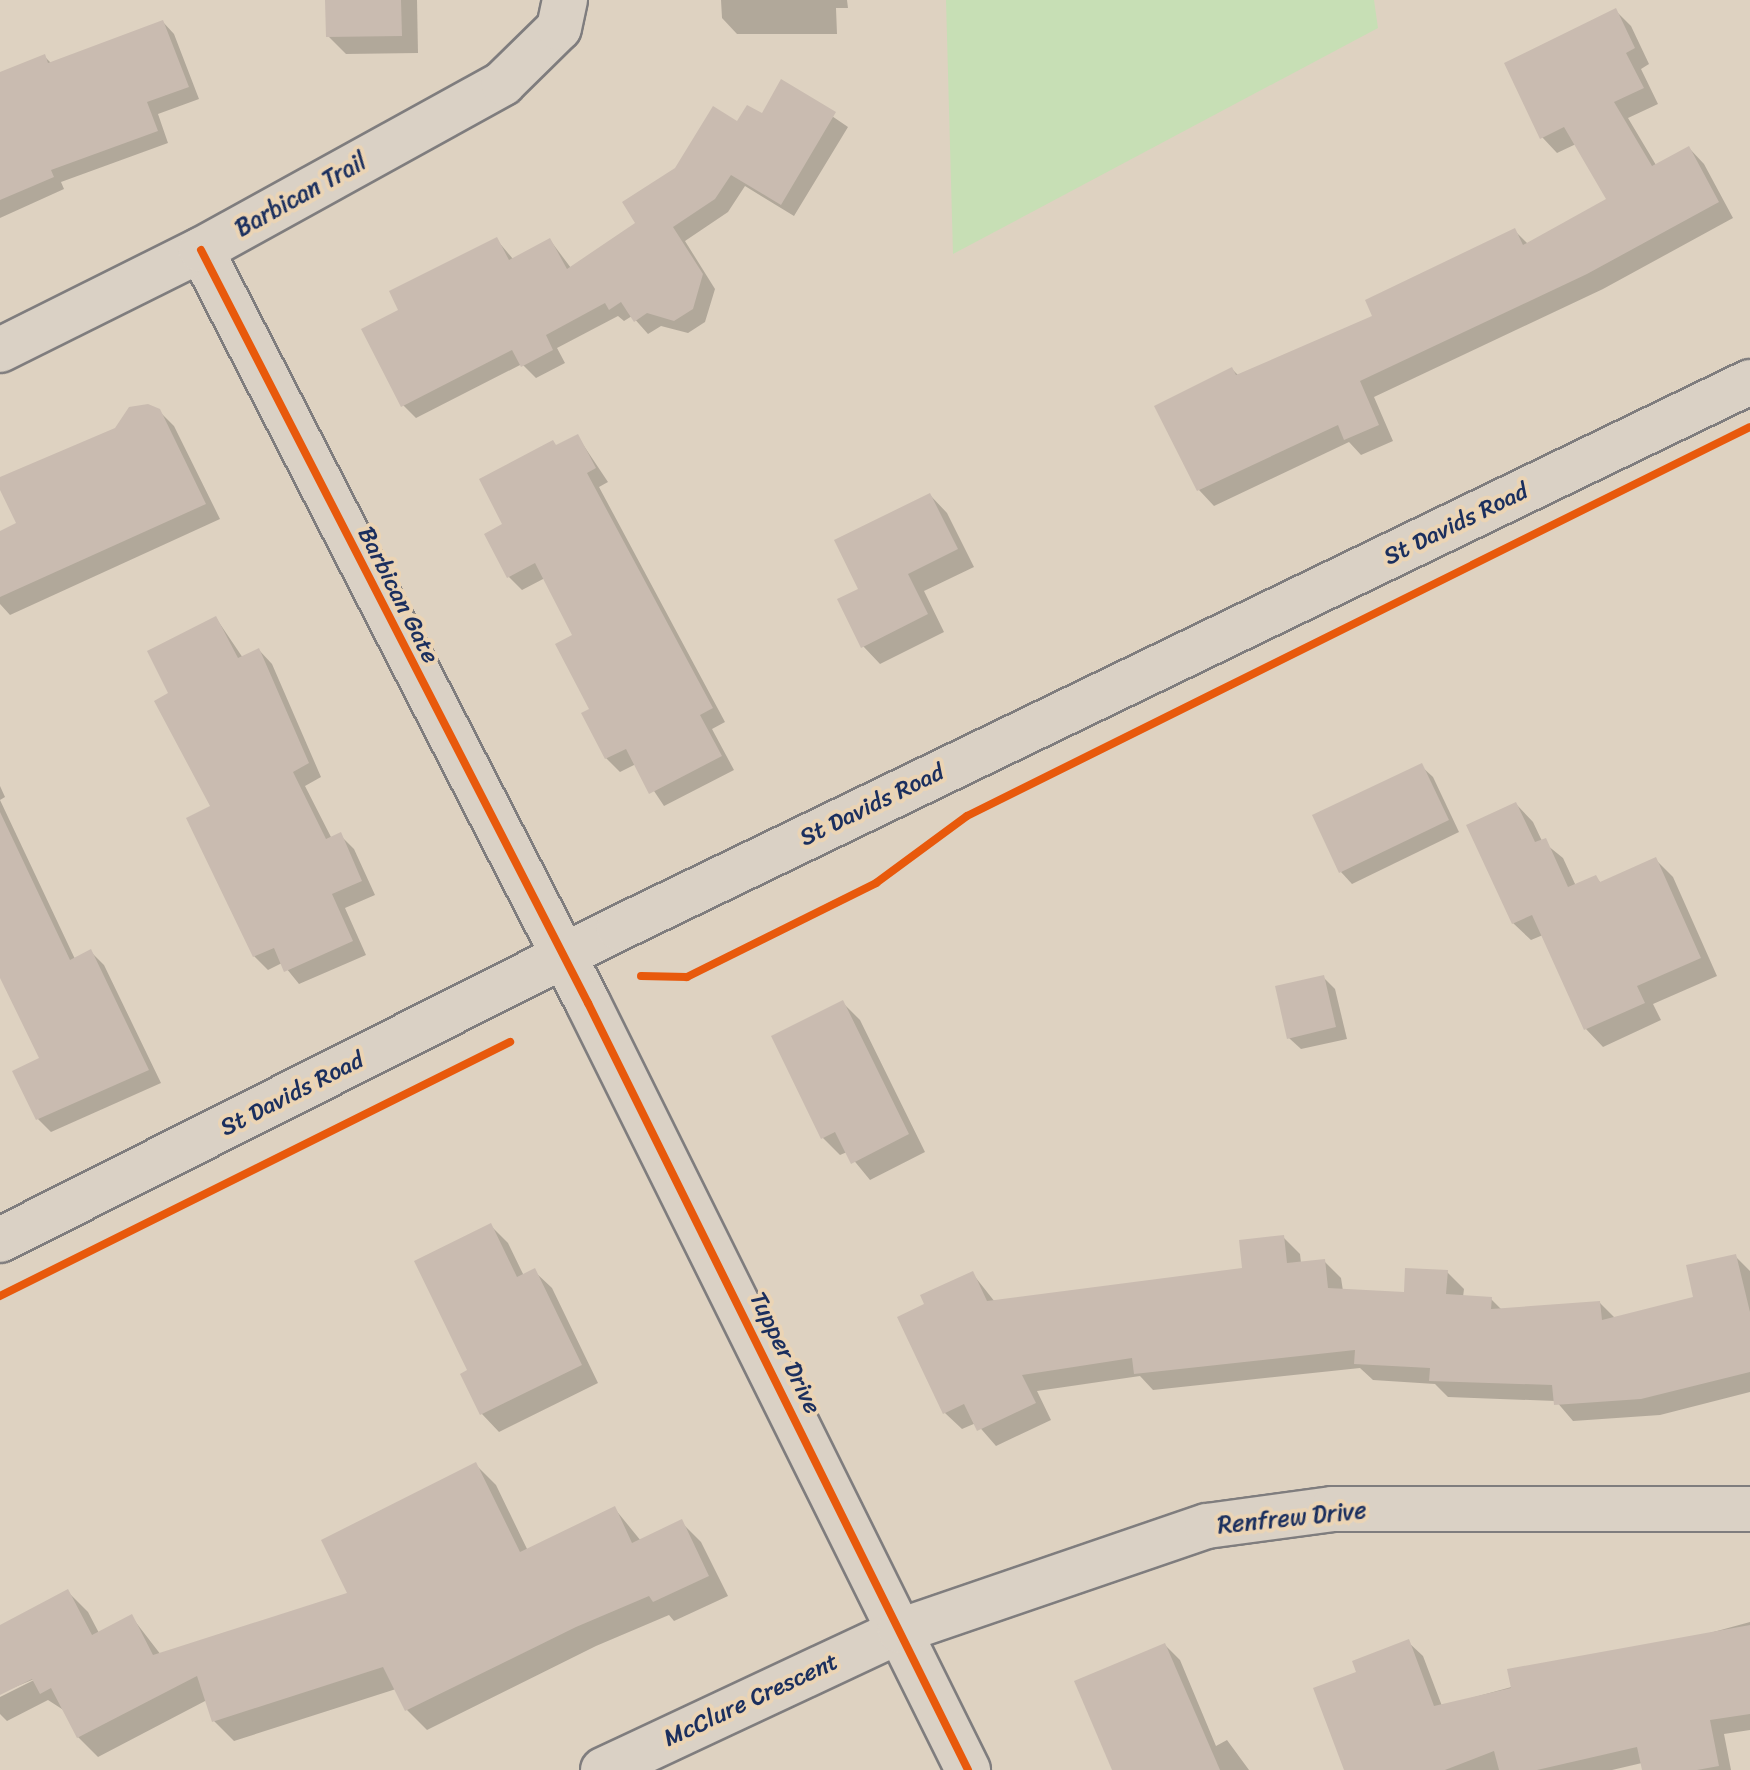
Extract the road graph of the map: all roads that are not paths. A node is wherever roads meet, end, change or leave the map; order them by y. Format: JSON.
{"nodes":[{"id":1,"x":565,"y":0,"type":"edge"},
{"id":2,"x":201,"y":250,"type":"junction"},
{"id":3,"x":0,"y":350,"type":"edge"},
{"id":4,"x":1750,"y":382,"type":"edge"},
{"id":5,"x":564,"y":955,"type":"junction"},
{"id":6,"x":0,"y":1240,"type":"edge"},
{"id":7,"x":1750,"y":1509,"type":"edge"},
{"id":8,"x":900,"y":1631,"type":"junction"},
{"id":9,"x":603,"y":1770,"type":"edge"},
{"id":10,"x":968,"y":1770,"type":"edge"}],
"edges":[{"from":1,"to":2,"type":"street","name":"Barbican Trail"},
{"from":2,"to":3,"type":"street","name":"Barbican Trail"},
{"from":2,"to":5,"type":"street","name":"Barbican Gate"},
{"from":4,"to":5,"type":"street","name":"St Davids Road"},
{"from":5,"to":6,"type":"street","name":"St Davids Road"},
{"from":5,"to":8,"type":"street","name":"Tupper Drive"},
{"from":7,"to":8,"type":"street","name":"Renfrew Drive"},
{"from":8,"to":9,"type":"street","name":"McClure Crescent"},
{"from":8,"to":10,"type":"street","name":"Tupper Drive"}]}
